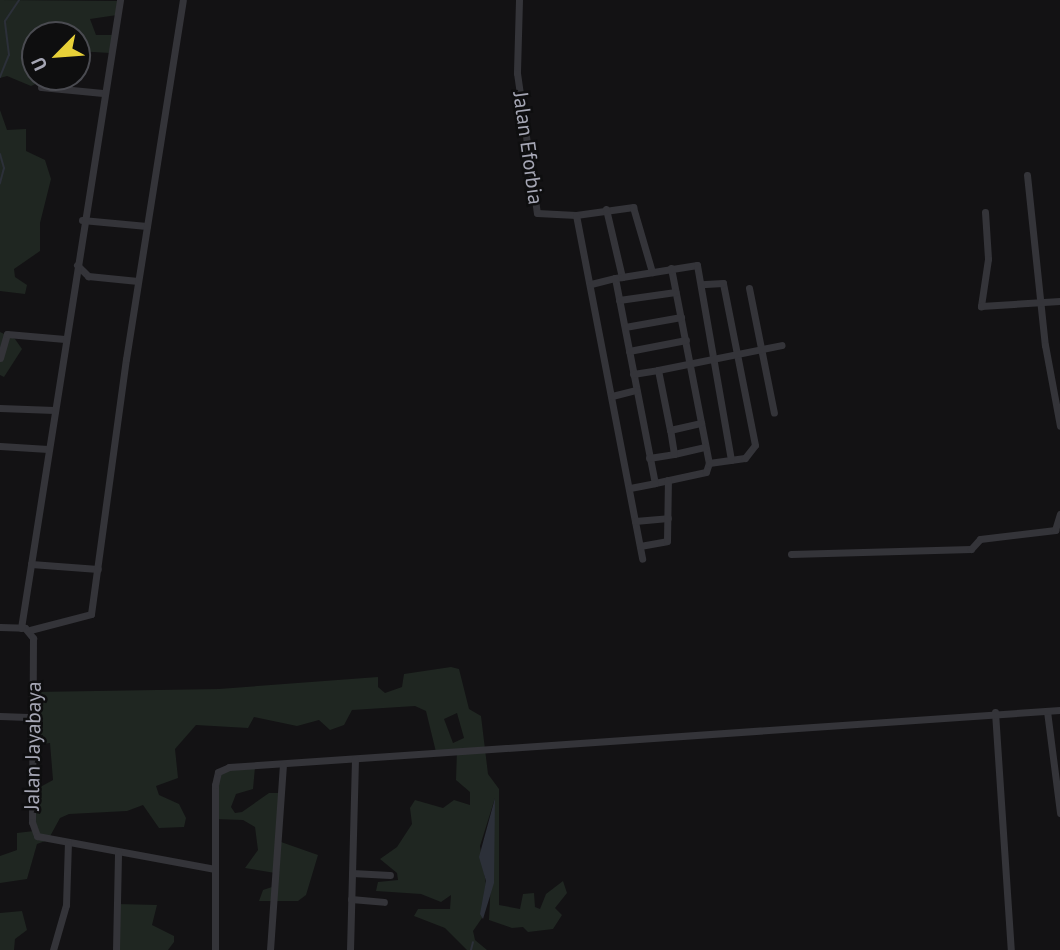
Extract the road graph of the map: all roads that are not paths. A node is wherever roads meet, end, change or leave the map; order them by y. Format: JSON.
{"nodes":[{"id":1,"x":120,"y":0,"type":"edge"},
{"id":2,"x":183,"y":0,"type":"edge"},
{"id":3,"x":519,"y":0,"type":"edge"},
{"id":4,"x":82,"y":91,"type":"edge"},
{"id":5,"x":103,"y":93,"type":"junction"},
{"id":6,"x":1027,"y":175,"type":"dead end"},
{"id":7,"x":606,"y":209,"type":"junction"},
{"id":8,"x":985,"y":212,"type":"dead end"},
{"id":9,"x":576,"y":215,"type":"junction"},
{"id":10,"x":82,"y":220,"type":"junction"},
{"id":11,"x":147,"y":226,"type":"junction"},
{"id":12,"x":77,"y":265,"type":"junction"},
{"id":13,"x":671,"y":268,"type":"junction"},
{"id":14,"x":652,"y":272,"type":"junction"},
{"id":15,"x":618,"y":278,"type":"junction"},
{"id":16,"x":138,"y":281,"type":"junction"},
{"id":17,"x":591,"y":284,"type":"junction"},
{"id":18,"x":701,"y":284,"type":"junction"},
{"id":19,"x":749,"y":288,"type":"dead end"},
{"id":20,"x":675,"y":292,"type":"junction"},
{"id":21,"x":619,"y":300,"type":"junction"},
{"id":22,"x":1060,"y":301,"type":"edge"},
{"id":23,"x":1040,"y":303,"type":"junction"},
{"id":24,"x":681,"y":317,"type":"junction"},
{"id":25,"x":625,"y":327,"type":"junction"},
{"id":26,"x":65,"y":339,"type":"junction"},
{"id":27,"x":686,"y":340,"type":"junction"},
{"id":28,"x":782,"y":345,"type":"dead end"},
{"id":29,"x":761,"y":349,"type":"junction"},
{"id":30,"x":629,"y":351,"type":"junction"},
{"id":31,"x":737,"y":354,"type":"junction"},
{"id":32,"x":0,"y":358,"type":"edge"},
{"id":33,"x":714,"y":358,"type":"junction"},
{"id":34,"x":691,"y":363,"type":"junction"},
{"id":35,"x":657,"y":370,"type":"junction"},
{"id":36,"x":633,"y":374,"type":"junction"},
{"id":37,"x":636,"y":390,"type":"junction"},
{"id":38,"x":612,"y":396,"type":"junction"},
{"id":39,"x":0,"y":408,"type":"edge"},
{"id":40,"x":54,"y":410,"type":"junction"},
{"id":41,"x":774,"y":413,"type":"dead end"},
{"id":42,"x":701,"y":424,"type":"junction"},
{"id":43,"x":1060,"y":426,"type":"edge"},
{"id":44,"x":670,"y":430,"type":"junction"},
{"id":45,"x":0,"y":446,"type":"edge"},
{"id":46,"x":705,"y":447,"type":"junction"},
{"id":47,"x":48,"y":449,"type":"junction"},
{"id":48,"x":674,"y":453,"type":"junction"},
{"id":49,"x":649,"y":458,"type":"junction"},
{"id":50,"x":731,"y":460,"type":"junction"},
{"id":51,"x":709,"y":463,"type":"junction"},
{"id":52,"x":668,"y":480,"type":"junction"},
{"id":53,"x":655,"y":483,"type":"junction"},
{"id":54,"x":630,"y":488,"type":"junction"},
{"id":55,"x":1060,"y":514,"type":"edge"},
{"id":56,"x":668,"y":518,"type":"junction"},
{"id":57,"x":635,"y":520,"type":"junction"},
{"id":58,"x":640,"y":545,"type":"junction"},
{"id":59,"x":791,"y":554,"type":"dead end"},
{"id":60,"x":642,"y":559,"type":"dead end"},
{"id":61,"x":31,"y":564,"type":"junction"},
{"id":62,"x":98,"y":569,"type":"junction"},
{"id":63,"x":0,"y":627,"type":"edge"},
{"id":64,"x":21,"y":628,"type":"junction"},
{"id":65,"x":30,"y":630,"type":"junction"},
{"id":66,"x":1060,"y":710,"type":"edge"},
{"id":67,"x":1046,"y":711,"type":"junction"},
{"id":68,"x":995,"y":712,"type":"junction"},
{"id":69,"x":0,"y":716,"type":"edge"},
{"id":70,"x":35,"y":717,"type":"junction"},
{"id":71,"x":355,"y":759,"type":"junction"},
{"id":72,"x":284,"y":765,"type":"junction"},
{"id":73,"x":1060,"y":813,"type":"edge"},
{"id":74,"x":68,"y":844,"type":"junction"},
{"id":75,"x":118,"y":852,"type":"junction"},
{"id":76,"x":215,"y":869,"type":"junction"},
{"id":77,"x":352,"y":873,"type":"junction"},
{"id":78,"x":390,"y":875,"type":"dead end"},
{"id":79,"x":351,"y":899,"type":"junction"},
{"id":80,"x":384,"y":901,"type":"dead end"},
{"id":81,"x":53,"y":950,"type":"edge"},
{"id":82,"x":116,"y":950,"type":"edge"},
{"id":83,"x":215,"y":950,"type":"edge"},
{"id":84,"x":270,"y":950,"type":"edge"},
{"id":85,"x":350,"y":950,"type":"edge"},
{"id":86,"x":1011,"y":950,"type":"edge"}],
"edges":[{"from":1,"to":5,"type":"street"},
{"from":2,"to":11,"type":"street"},
{"from":3,"to":9,"type":"street","name":"Jalan Eforbia"},
{"from":4,"to":5,"type":"street"},
{"from":5,"to":10,"type":"street"},
{"from":6,"to":23,"type":"street"},
{"from":7,"to":9,"type":"street","name":"Jalan Eforbia"},
{"from":7,"to":14,"type":"street","name":"Jalan Eforbia"},
{"from":7,"to":15,"type":"street"},
{"from":8,"to":23,"type":"street"},
{"from":9,"to":17,"type":"street"},
{"from":10,"to":11,"type":"street"},
{"from":10,"to":12,"type":"street"},
{"from":11,"to":16,"type":"street"},
{"from":12,"to":16,"type":"street"},
{"from":12,"to":26,"type":"street"},
{"from":13,"to":14,"type":"street"},
{"from":13,"to":18,"type":"street"},
{"from":13,"to":20,"type":"street"},
{"from":14,"to":15,"type":"street"},
{"from":15,"to":17,"type":"street"},
{"from":15,"to":21,"type":"street"},
{"from":16,"to":62,"type":"street"},
{"from":17,"to":38,"type":"street"},
{"from":18,"to":31,"type":"street"},
{"from":18,"to":33,"type":"street"},
{"from":19,"to":29,"type":"street"},
{"from":20,"to":21,"type":"street"},
{"from":20,"to":24,"type":"street"},
{"from":21,"to":25,"type":"street"},
{"from":22,"to":23,"type":"street"},
{"from":23,"to":43,"type":"street"},
{"from":24,"to":25,"type":"street"},
{"from":24,"to":27,"type":"street"},
{"from":25,"to":30,"type":"street"},
{"from":26,"to":32,"type":"street"},
{"from":26,"to":40,"type":"street"},
{"from":27,"to":30,"type":"street"},
{"from":27,"to":34,"type":"street"},
{"from":28,"to":29,"type":"street"},
{"from":29,"to":31,"type":"street"},
{"from":29,"to":41,"type":"street"},
{"from":30,"to":36,"type":"street"},
{"from":31,"to":33,"type":"street"},
{"from":31,"to":50,"type":"street"},
{"from":33,"to":34,"type":"street"},
{"from":33,"to":50,"type":"street"},
{"from":34,"to":35,"type":"street"},
{"from":34,"to":42,"type":"street"},
{"from":35,"to":36,"type":"street"},
{"from":35,"to":44,"type":"street"},
{"from":36,"to":37,"type":"street"},
{"from":37,"to":38,"type":"street"},
{"from":37,"to":49,"type":"street"},
{"from":38,"to":54,"type":"street"},
{"from":39,"to":40,"type":"street"},
{"from":40,"to":47,"type":"street"},
{"from":42,"to":44,"type":"street"},
{"from":42,"to":46,"type":"street"},
{"from":44,"to":48,"type":"street"},
{"from":45,"to":47,"type":"street"},
{"from":46,"to":48,"type":"street"},
{"from":46,"to":51,"type":"street"},
{"from":47,"to":61,"type":"street"},
{"from":48,"to":49,"type":"street"},
{"from":49,"to":53,"type":"street"},
{"from":50,"to":51,"type":"street"},
{"from":51,"to":52,"type":"street"},
{"from":52,"to":53,"type":"street"},
{"from":52,"to":56,"type":"street"},
{"from":53,"to":54,"type":"street"},
{"from":54,"to":57,"type":"street"},
{"from":55,"to":59,"type":"street"},
{"from":56,"to":57,"type":"street"},
{"from":56,"to":58,"type":"street"},
{"from":57,"to":58,"type":"street"},
{"from":58,"to":60,"type":"street"},
{"from":61,"to":62,"type":"street"},
{"from":61,"to":64,"type":"street"},
{"from":62,"to":65,"type":"street"},
{"from":63,"to":64,"type":"street"},
{"from":64,"to":65,"type":"street"},
{"from":65,"to":70,"type":"street","name":"Jalan Jayabaya"},
{"from":66,"to":67,"type":"street"},
{"from":67,"to":68,"type":"street"},
{"from":67,"to":73,"type":"street"},
{"from":68,"to":71,"type":"street"},
{"from":68,"to":86,"type":"street"},
{"from":69,"to":70,"type":"street"},
{"from":70,"to":74,"type":"street","name":"Jalan Jayabaya"},
{"from":71,"to":72,"type":"street"},
{"from":71,"to":77,"type":"street"},
{"from":72,"to":76,"type":"street"},
{"from":72,"to":84,"type":"street"},
{"from":74,"to":75,"type":"street","name":"Jalan Jayabaya"},
{"from":74,"to":81,"type":"street"},
{"from":75,"to":76,"type":"street","name":"Jalan Jayabaya"},
{"from":75,"to":82,"type":"street"},
{"from":76,"to":83,"type":"street"},
{"from":77,"to":78,"type":"street"},
{"from":77,"to":79,"type":"street"},
{"from":79,"to":80,"type":"street"},
{"from":79,"to":85,"type":"street"}]}
